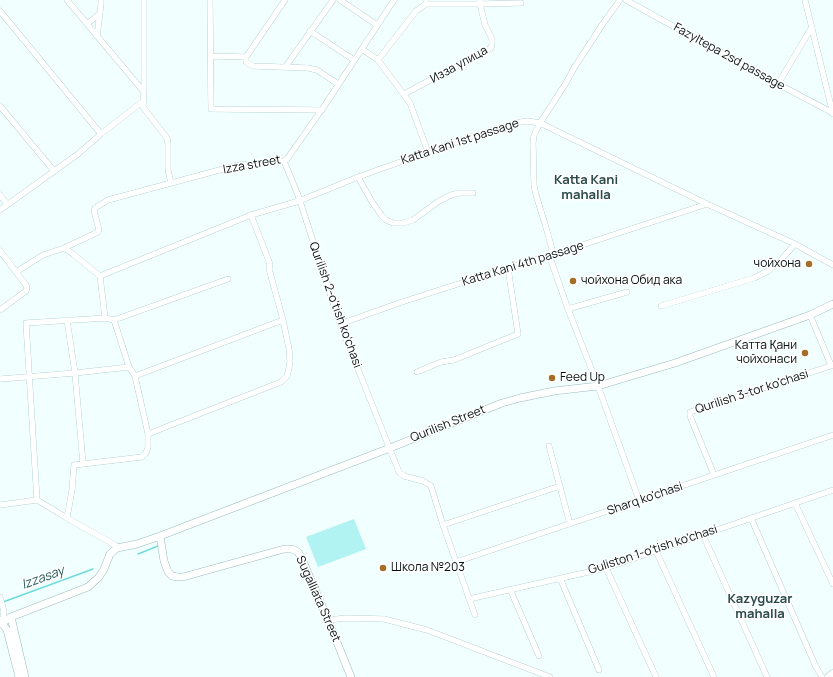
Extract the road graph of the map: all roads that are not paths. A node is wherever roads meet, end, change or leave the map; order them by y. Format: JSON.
{"nodes":[{"id":1,"x":67,"y":0,"type":"edge"},
{"id":2,"x":101,"y":0,"type":"edge"},
{"id":3,"x":144,"y":0,"type":"edge"},
{"id":4,"x":210,"y":0,"type":"edge"},
{"id":5,"x":285,"y":0,"type":"edge"},
{"id":6,"x":333,"y":0,"type":"edge"},
{"id":7,"x":340,"y":0,"type":"edge"},
{"id":8,"x":394,"y":0,"type":"edge"},
{"id":9,"x":620,"y":0,"type":"edge"},
{"id":10,"x":626,"y":0,"type":"edge"},
{"id":11,"x":805,"y":0,"type":"edge"},
{"id":12,"x":426,"y":2,"type":"edge"},
{"id":13,"x":480,"y":2,"type":"edge"},
{"id":14,"x":521,"y":3,"type":"dead end"},
{"id":15,"x":0,"y":11,"type":"edge"},
{"id":16,"x":100,"y":13,"type":"junction"},
{"id":17,"x":87,"y":24,"type":"junction"},
{"id":18,"x":377,"y":25,"type":"junction"},
{"id":19,"x":812,"y":28,"type":"junction"},
{"id":20,"x":310,"y":31,"type":"junction"},
{"id":21,"x":97,"y":36,"type":"junction"},
{"id":22,"x":362,"y":49,"type":"junction"},
{"id":23,"x":210,"y":56,"type":"junction"},
{"id":24,"x":246,"y":57,"type":"junction"},
{"id":25,"x":354,"y":60,"type":"junction"},
{"id":26,"x":378,"y":60,"type":"junction"},
{"id":27,"x":286,"y":66,"type":"junction"},
{"id":28,"x":338,"y":84,"type":"junction"},
{"id":29,"x":778,"y":84,"type":"junction"},
{"id":30,"x":144,"y":92,"type":"junction"},
{"id":31,"x":404,"y":94,"type":"junction"},
{"id":32,"x":143,"y":101,"type":"junction"},
{"id":33,"x":0,"y":106,"type":"edge"},
{"id":34,"x":322,"y":110,"type":"junction"},
{"id":35,"x":833,"y":114,"type":"edge"},
{"id":36,"x":540,"y":124,"type":"junction"},
{"id":37,"x":101,"y":134,"type":"junction"},
{"id":38,"x":428,"y":152,"type":"junction"},
{"id":39,"x":284,"y":161,"type":"junction"},
{"id":40,"x":54,"y":171,"type":"junction"},
{"id":41,"x":358,"y":178,"type":"junction"},
{"id":42,"x":171,"y":183,"type":"junction"},
{"id":43,"x":473,"y":193,"type":"dead end"},
{"id":44,"x":0,"y":195,"type":"edge"},
{"id":45,"x":299,"y":201,"type":"junction"},
{"id":46,"x":8,"y":204,"type":"junction"},
{"id":47,"x":707,"y":204,"type":"junction"},
{"id":48,"x":0,"y":210,"type":"edge"},
{"id":49,"x":251,"y":215,"type":"junction"},
{"id":50,"x":795,"y":244,"type":"junction"},
{"id":51,"x":64,"y":248,"type":"junction"},
{"id":52,"x":0,"y":251,"type":"edge"},
{"id":53,"x":549,"y":255,"type":"junction"},
{"id":54,"x":833,"y":265,"type":"edge"},
{"id":55,"x":508,"y":268,"type":"junction"},
{"id":56,"x":16,"y":272,"type":"junction"},
{"id":57,"x":100,"y":276,"type":"junction"},
{"id":58,"x":228,"y":279,"type":"dead end"},
{"id":59,"x":627,"y":292,"type":"dead end"},
{"id":60,"x":833,"y":304,"type":"edge"},
{"id":61,"x":661,"y":306,"type":"dead end"},
{"id":62,"x":568,"y":309,"type":"junction"},
{"id":63,"x":0,"y":310,"type":"edge"},
{"id":64,"x":810,"y":315,"type":"junction"},
{"id":65,"x":105,"y":318,"type":"junction"},
{"id":66,"x":67,"y":320,"type":"junction"},
{"id":67,"x":114,"y":320,"type":"junction"},
{"id":68,"x":283,"y":320,"type":"junction"},
{"id":69,"x":340,"y":324,"type":"junction"},
{"id":70,"x":832,"y":365,"type":"edge"},
{"id":71,"x":129,"y":368,"type":"junction"},
{"id":72,"x":417,"y":372,"type":"dead end"},
{"id":73,"x":75,"y":373,"type":"junction"},
{"id":74,"x":135,"y":376,"type":"junction"},
{"id":75,"x":29,"y":377,"type":"junction"},
{"id":76,"x":0,"y":379,"type":"edge"},
{"id":77,"x":598,"y":386,"type":"junction"},
{"id":78,"x":148,"y":434,"type":"junction"},
{"id":79,"x":833,"y":435,"type":"edge"},
{"id":80,"x":549,"y":446,"type":"dead end"},
{"id":81,"x":390,"y":448,"type":"junction"},
{"id":82,"x":83,"y":464,"type":"junction"},
{"id":83,"x":714,"y":475,"type":"junction"},
{"id":84,"x":560,"y":486,"type":"junction"},
{"id":85,"x":833,"y":490,"type":"edge"},
{"id":86,"x":37,"y":500,"type":"junction"},
{"id":87,"x":639,"y":500,"type":"junction"},
{"id":88,"x":796,"y":503,"type":"junction"},
{"id":89,"x":0,"y":505,"type":"edge"},
{"id":90,"x":67,"y":518,"type":"junction"},
{"id":91,"x":751,"y":518,"type":"junction"},
{"id":92,"x":570,"y":524,"type":"junction"},
{"id":93,"x":443,"y":525,"type":"junction"},
{"id":94,"x":703,"y":535,"type":"junction"},
{"id":95,"x":160,"y":536,"type":"junction"},
{"id":96,"x":117,"y":548,"type":"junction"},
{"id":97,"x":656,"y":551,"type":"junction"},
{"id":98,"x":456,"y":562,"type":"junction"},
{"id":99,"x":606,"y":568,"type":"junction"},
{"id":100,"x":560,"y":578,"type":"junction"},
{"id":101,"x":833,"y":584,"type":"edge"},
{"id":102,"x":510,"y":589,"type":"junction"},
{"id":103,"x":469,"y":599,"type":"junction"},
{"id":104,"x":2,"y":604,"type":"edge"},
{"id":105,"x":475,"y":615,"type":"dead end"},
{"id":106,"x":11,"y":617,"type":"junction"},
{"id":107,"x":328,"y":620,"type":"junction"},
{"id":108,"x":1,"y":623,"type":"edge"},
{"id":109,"x":538,"y":656,"type":"dead end"},
{"id":110,"x":599,"y":670,"type":"dead end"},
{"id":111,"x":833,"y":674,"type":"edge"},
{"id":112,"x":19,"y":677,"type":"edge"},
{"id":113,"x":25,"y":677,"type":"edge"},
{"id":114,"x":351,"y":677,"type":"edge"},
{"id":115,"x":550,"y":677,"type":"edge"},
{"id":116,"x":656,"y":677,"type":"edge"},
{"id":117,"x":714,"y":677,"type":"edge"},
{"id":118,"x":767,"y":677,"type":"edge"},
{"id":119,"x":822,"y":677,"type":"edge"},
{"id":120,"x":829,"y":677,"type":"edge"}],
"edges":[{"from":1,"to":17,"type":"street"},
{"from":2,"to":16,"type":"street"},
{"from":3,"to":30,"type":"street"},
{"from":4,"to":23,"type":"street"},
{"from":5,"to":24,"type":"street"},
{"from":6,"to":20,"type":"street"},
{"from":7,"to":18,"type":"street"},
{"from":8,"to":18,"type":"street","name":"Izza street"},
{"from":9,"to":36,"type":"street"},
{"from":10,"to":29,"type":"street","name":"Fazyltepa 2sd passage"},
{"from":11,"to":19,"type":"street"},
{"from":12,"to":13,"type":"street"},
{"from":12,"to":26,"type":"street"},
{"from":13,"to":14,"type":"street"},
{"from":13,"to":31,"type":"street","name":"Изза улица"},
{"from":15,"to":37,"type":"street"},
{"from":16,"to":17,"type":"street"},
{"from":16,"to":21,"type":"street"},
{"from":17,"to":21,"type":"street"},
{"from":18,"to":22,"type":"street","name":"Izza street"},
{"from":19,"to":29,"type":"street"},
{"from":19,"to":35,"type":"street"},
{"from":20,"to":25,"type":"street"},
{"from":20,"to":27,"type":"street"},
{"from":21,"to":30,"type":"street"},
{"from":22,"to":25,"type":"street","name":"Izza street"},
{"from":22,"to":26,"type":"street"},
{"from":23,"to":24,"type":"street"},
{"from":23,"to":34,"type":"street"},
{"from":24,"to":27,"type":"street"},
{"from":25,"to":28,"type":"street","name":"Izza street"},
{"from":26,"to":31,"type":"street"},
{"from":27,"to":28,"type":"street"},
{"from":28,"to":34,"type":"street","name":"Izza street"},
{"from":29,"to":35,"type":"street","name":"Fazyltepa 2sd passage"},
{"from":30,"to":32,"type":"street"},
{"from":31,"to":38,"type":"street"},
{"from":32,"to":37,"type":"street"},
{"from":32,"to":42,"type":"street"},
{"from":33,"to":40,"type":"street"},
{"from":34,"to":39,"type":"street","name":"Izza street"},
{"from":36,"to":38,"type":"street","name":"Katta Kani 1st passage"},
{"from":36,"to":47,"type":"street","name":"Katta Kani 1st passage"},
{"from":36,"to":53,"type":"street"},
{"from":37,"to":40,"type":"street"},
{"from":38,"to":41,"type":"street","name":"Katta Kani 1st passage"},
{"from":39,"to":42,"type":"street","name":"Izza street"},
{"from":39,"to":45,"type":"street","name":"Qurilish 2-o'tish ko'chasi"},
{"from":40,"to":46,"type":"street"},
{"from":41,"to":43,"type":"street"},
{"from":41,"to":45,"type":"street","name":"Katta Kani 1st passage"},
{"from":42,"to":51,"type":"street","name":"Izza street"},
{"from":44,"to":46,"type":"street"},
{"from":45,"to":49,"type":"street","name":"Katta Kani 1st passage"},
{"from":45,"to":69,"type":"street","name":"Qurilish 2-o'tish ko'chasi"},
{"from":46,"to":48,"type":"street"},
{"from":47,"to":50,"type":"street","name":"Katta Kani 1st passage"},
{"from":47,"to":53,"type":"street","name":"Katta Kani 4th passage"},
{"from":49,"to":57,"type":"street","name":"Katta Kani 1st passage"},
{"from":49,"to":68,"type":"street"},
{"from":50,"to":54,"type":"street","name":"Katta Kani 1st passage"},
{"from":50,"to":61,"type":"street"},
{"from":51,"to":56,"type":"street"},
{"from":51,"to":57,"type":"street"},
{"from":52,"to":56,"type":"street"},
{"from":53,"to":55,"type":"street","name":"Katta Kani 4th passage"},
{"from":53,"to":62,"type":"street"},
{"from":55,"to":69,"type":"street","name":"Katta Kani 4th passage"},
{"from":55,"to":72,"type":"street"},
{"from":56,"to":63,"type":"street"},
{"from":57,"to":65,"type":"street"},
{"from":58,"to":67,"type":"street"},
{"from":59,"to":62,"type":"street"},
{"from":60,"to":64,"type":"street","name":"Qurilish Street"},
{"from":62,"to":77,"type":"street"},
{"from":64,"to":70,"type":"street"},
{"from":64,"to":77,"type":"street","name":"Qurilish Street"},
{"from":65,"to":66,"type":"street"},
{"from":65,"to":67,"type":"street"},
{"from":66,"to":73,"type":"street"},
{"from":66,"to":75,"type":"street"},
{"from":67,"to":71,"type":"street"},
{"from":68,"to":74,"type":"street"},
{"from":68,"to":78,"type":"street"},
{"from":69,"to":81,"type":"street","name":"Qurilish 2-o'tish ko'chasi"},
{"from":70,"to":83,"type":"street","name":"Qurilish 3-tor ko'chasi"},
{"from":71,"to":73,"type":"street"},
{"from":71,"to":74,"type":"street"},
{"from":73,"to":75,"type":"street"},
{"from":73,"to":82,"type":"street"},
{"from":74,"to":78,"type":"street"},
{"from":75,"to":76,"type":"street"},
{"from":75,"to":86,"type":"street"},
{"from":77,"to":81,"type":"street","name":"Qurilish Street"},
{"from":77,"to":87,"type":"street"},
{"from":78,"to":82,"type":"street"},
{"from":79,"to":83,"type":"street","name":"Sharq ko'chasi"},
{"from":80,"to":84,"type":"street"},
{"from":81,"to":93,"type":"street","name":"Qurilish 2-o'tish ko'chasi"},
{"from":81,"to":95,"type":"street","name":"Qurilish Street"},
{"from":82,"to":90,"type":"street"},
{"from":83,"to":87,"type":"street","name":"Sharq ko'chasi"},
{"from":84,"to":92,"type":"street"},
{"from":84,"to":93,"type":"street"},
{"from":85,"to":88,"type":"street","name":"Guliston 1-o'tish ko'chasi"},
{"from":86,"to":89,"type":"street"},
{"from":86,"to":90,"type":"street"},
{"from":87,"to":92,"type":"street","name":"Sharq ko'chasi"},
{"from":88,"to":91,"type":"street","name":"Guliston 1-o'tish ko'chasi"},
{"from":88,"to":101,"type":"street"},
{"from":90,"to":96,"type":"street"},
{"from":91,"to":94,"type":"street","name":"Guliston 1-o'tish ko'chasi"},
{"from":91,"to":119,"type":"street"},
{"from":92,"to":98,"type":"street","name":"Sharq ko'chasi"},
{"from":93,"to":98,"type":"street"},
{"from":94,"to":97,"type":"street","name":"Guliston 1-o'tish ko'chasi"},
{"from":94,"to":118,"type":"street"},
{"from":95,"to":96,"type":"street","name":"Qurilish Street"},
{"from":95,"to":107,"type":"street","name":"Sugalliata Street"},
{"from":96,"to":106,"type":"street"},
{"from":97,"to":99,"type":"street","name":"Guliston 1-o'tish ko'chasi"},
{"from":97,"to":117,"type":"street"},
{"from":98,"to":103,"type":"street"},
{"from":99,"to":100,"type":"street","name":"Guliston 1-o'tish ko'chasi"},
{"from":99,"to":116,"type":"street"},
{"from":100,"to":102,"type":"street","name":"Guliston 1-o'tish ko'chasi"},
{"from":100,"to":110,"type":"street"},
{"from":102,"to":103,"type":"street","name":"Guliston 1-o'tish ko'chasi"},
{"from":102,"to":109,"type":"street"},
{"from":103,"to":105,"type":"street"},
{"from":104,"to":106,"type":"street"},
{"from":104,"to":108,"type":"street"},
{"from":106,"to":108,"type":"street"},
{"from":106,"to":113,"type":"street"},
{"from":107,"to":114,"type":"street","name":"Sugalliata Street"},
{"from":107,"to":115,"type":"street"},
{"from":108,"to":112,"type":"street"},
{"from":111,"to":120,"type":"main road"}]}
